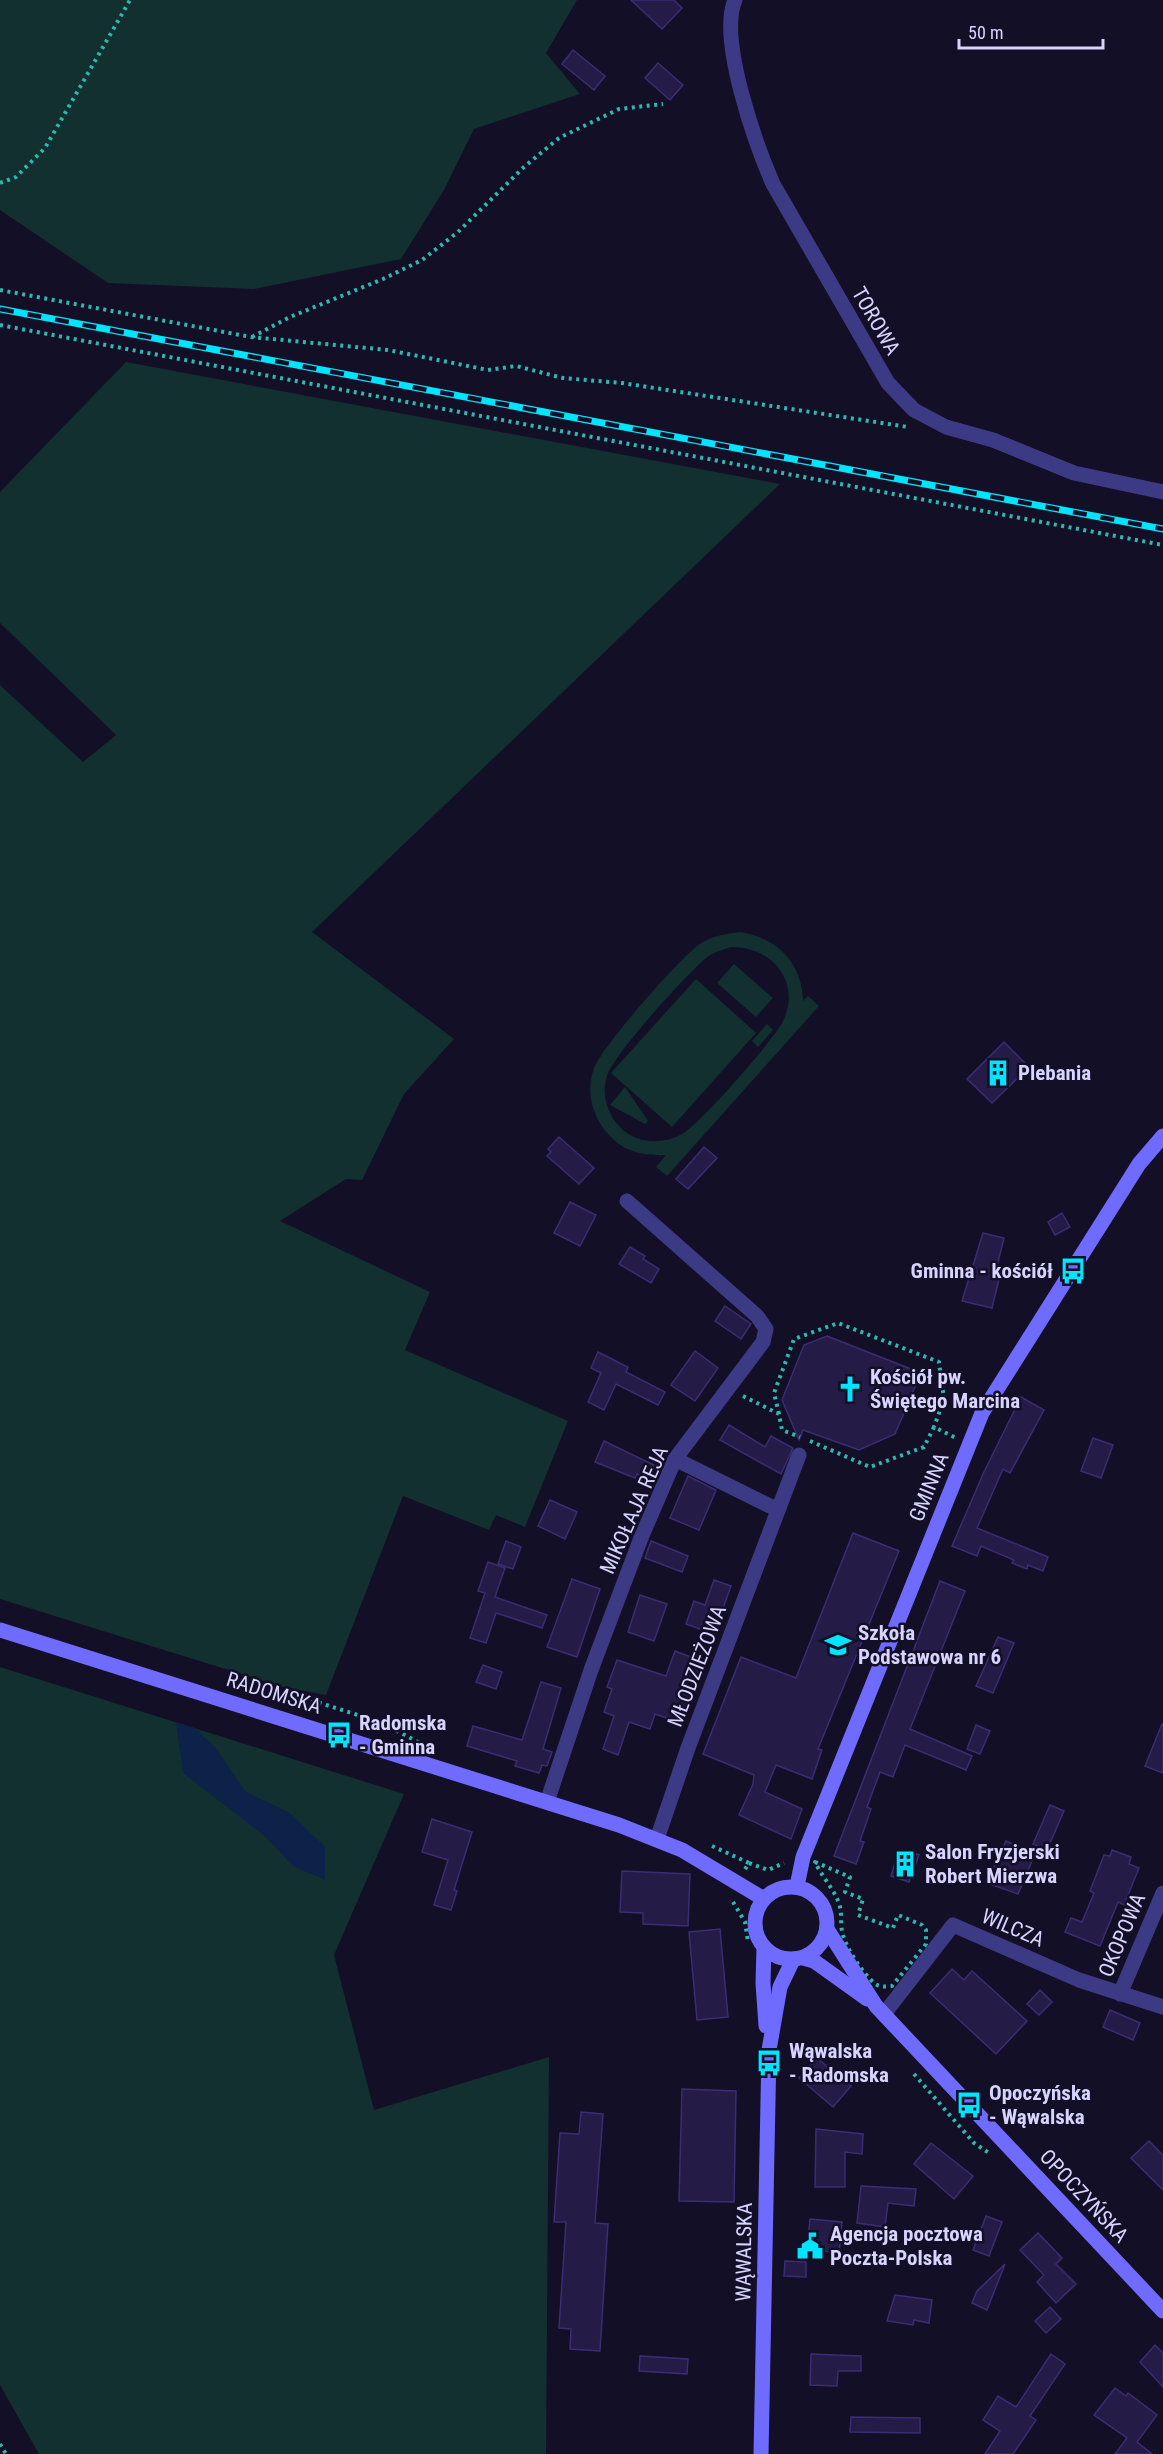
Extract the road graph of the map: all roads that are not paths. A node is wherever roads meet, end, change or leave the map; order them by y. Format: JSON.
{"nodes":[{"id":1,"x":735,"y":0,"type":"edge"},
{"id":2,"x":1163,"y":492,"type":"edge"},
{"id":3,"x":1163,"y":1136,"type":"edge"},
{"id":4,"x":627,"y":1201,"type":"dead end"},
{"id":5,"x":799,"y":1455,"type":"dead end"},
{"id":6,"x":675,"y":1459,"type":"junction"},
{"id":7,"x":778,"y":1510,"type":"junction"},
{"id":8,"x":0,"y":1630,"type":"edge"},
{"id":9,"x":547,"y":1802,"type":"junction"},
{"id":10,"x":657,"y":1839,"type":"junction"},
{"id":11,"x":797,"y":1886,"type":"junction"},
{"id":12,"x":1163,"y":1893,"type":"edge"},
{"id":13,"x":764,"y":1899,"type":"junction"},
{"id":14,"x":827,"y":1929,"type":"junction"},
{"id":15,"x":758,"y":1948,"type":"junction"},
{"id":16,"x":798,"y":1959,"type":"junction"},
{"id":17,"x":1120,"y":1994,"type":"junction"},
{"id":18,"x":1163,"y":2007,"type":"edge"},
{"id":19,"x":880,"y":2010,"type":"junction"},
{"id":20,"x":769,"y":2050,"type":"junction"},
{"id":21,"x":1163,"y":2311,"type":"edge"},
{"id":22,"x":761,"y":2454,"type":"edge"}],
"edges":[{"from":1,"to":2,"type":"street","name":"TOROWA"},
{"from":3,"to":11,"type":"main road","name":"GMINNA"},
{"from":4,"to":6,"type":"street","name":"MIKOŁAJA REJA"},
{"from":5,"to":7,"type":"street","name":"MŁODZIEŻOWA"},
{"from":6,"to":7,"type":"street"},
{"from":6,"to":9,"type":"street","name":"MIKOŁAJA REJA"},
{"from":7,"to":10,"type":"street","name":"MŁODZIEŻOWA"},
{"from":8,"to":9,"type":"main road","name":"RADOMSKA"},
{"from":9,"to":10,"type":"main road","name":"RADOMSKA"},
{"from":10,"to":13,"type":"main road","name":"RADOMSKA"},
{"from":11,"to":13,"type":"main road"},
{"from":11,"to":14,"type":"main road"},
{"from":12,"to":17,"type":"street","name":"OKOPOWA"},
{"from":13,"to":15,"type":"main road"},
{"from":14,"to":16,"type":"main road"},
{"from":14,"to":19,"type":"main road","name":"OPOCZYŃSKA"},
{"from":15,"to":16,"type":"main road"},
{"from":15,"to":20,"type":"main road","name":"WĄWALSKA"},
{"from":16,"to":19,"type":"main road","name":"OPOCZYŃSKA"},
{"from":16,"to":20,"type":"main road","name":"WĄWALSKA"},
{"from":17,"to":18,"type":"street","name":"WILCZA"},
{"from":17,"to":19,"type":"street","name":"WILCZA"},
{"from":19,"to":21,"type":"main road","name":"OPOCZYŃSKA"},
{"from":20,"to":22,"type":"main road","name":"WĄWALSKA"}]}
